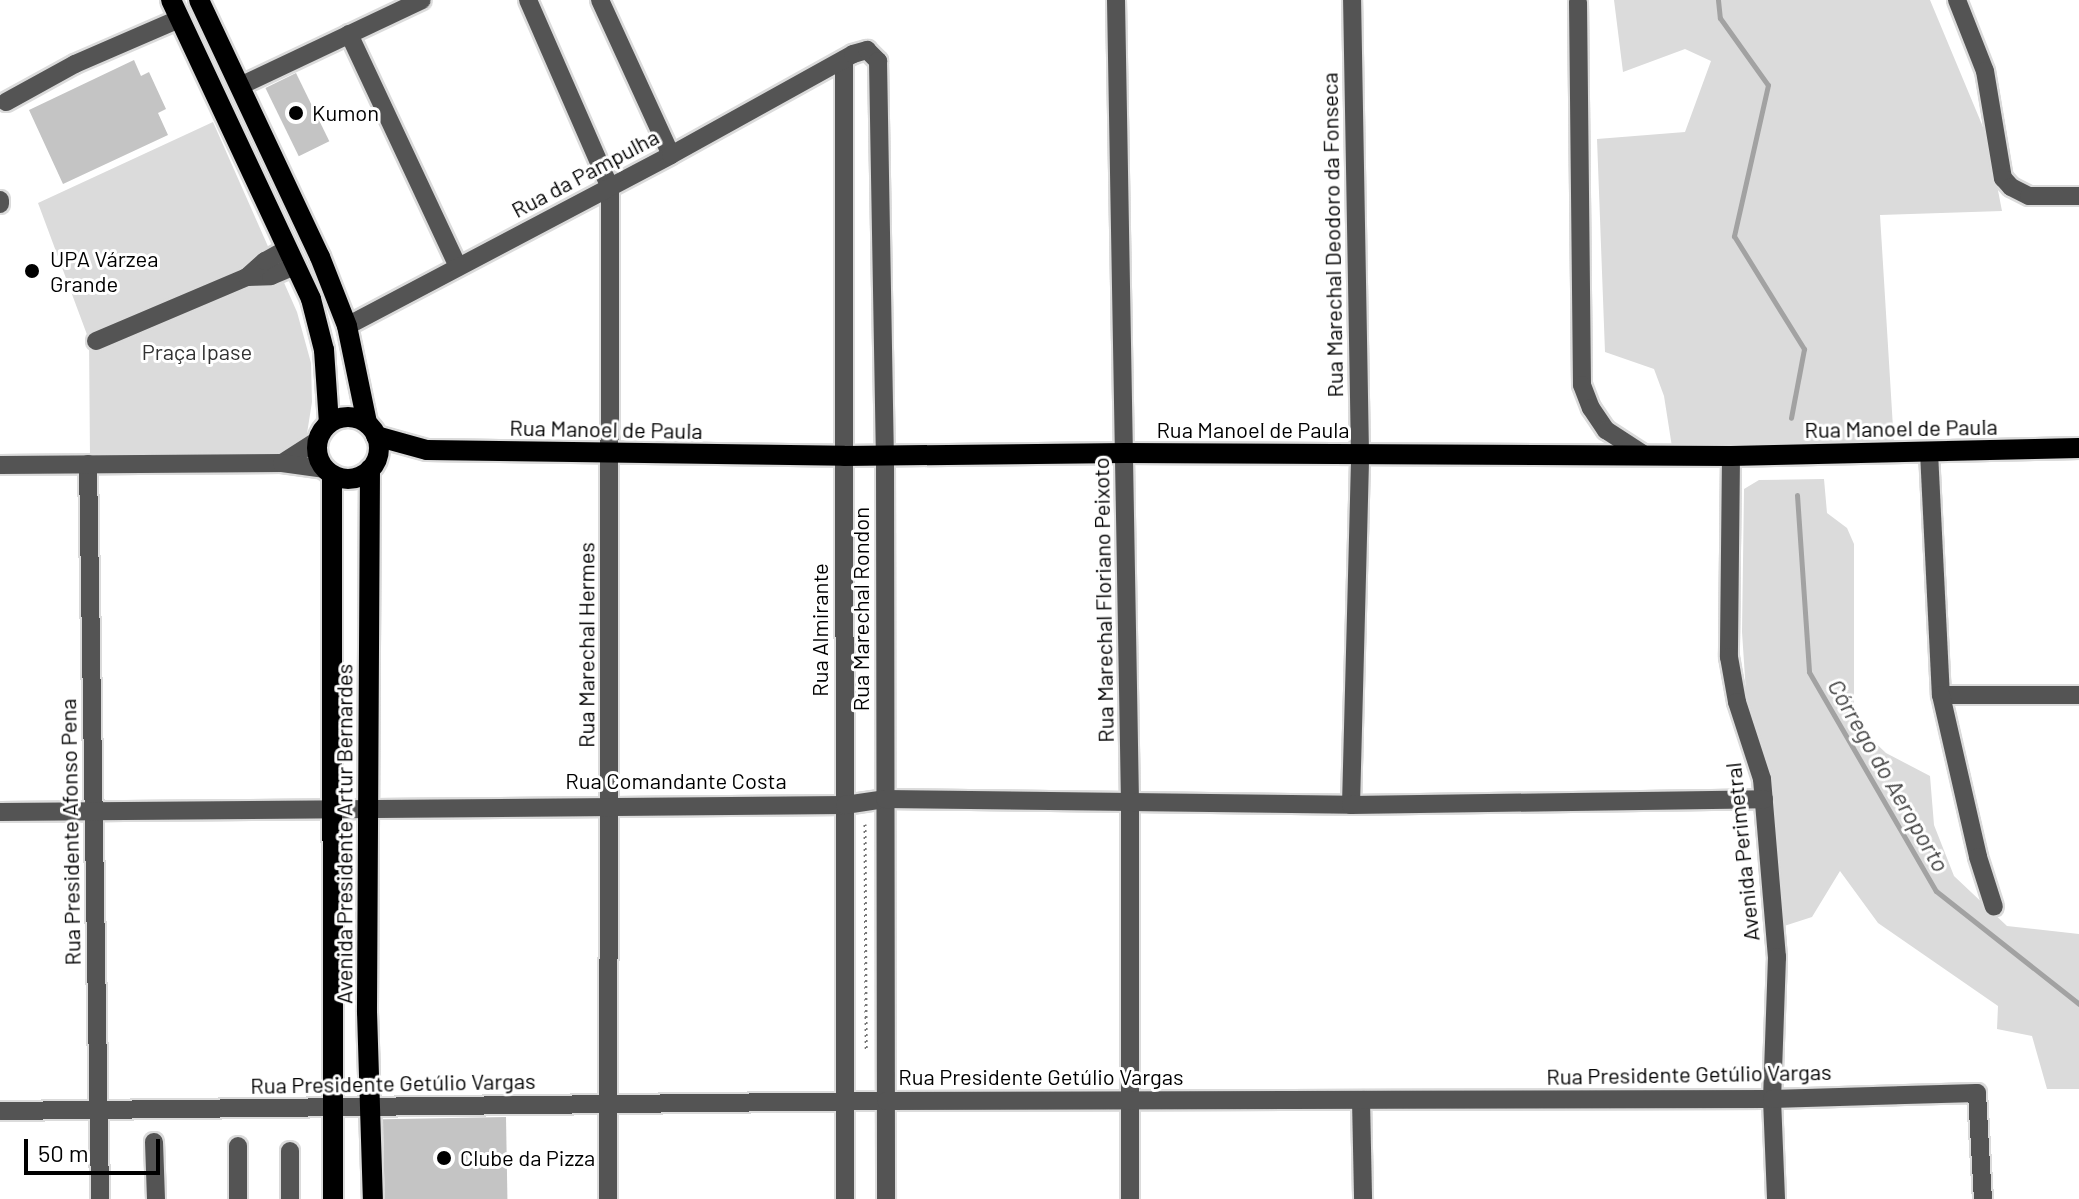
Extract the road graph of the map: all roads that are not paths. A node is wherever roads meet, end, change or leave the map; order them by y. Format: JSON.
{"nodes":[{"id":1,"x":199,"y":0,"type":"edge"},
{"id":2,"x":422,"y":0,"type":"edge"},
{"id":3,"x":528,"y":0,"type":"edge"},
{"id":4,"x":600,"y":0,"type":"edge"},
{"id":5,"x":1116,"y":0,"type":"edge"},
{"id":6,"x":1352,"y":0,"type":"edge"},
{"id":7,"x":1957,"y":0,"type":"edge"},
{"id":8,"x":1578,"y":2,"type":"dead end"},
{"id":9,"x":175,"y":10,"type":"edge"},
{"id":10,"x":349,"y":34,"type":"junction"},
{"id":11,"x":844,"y":61,"type":"junction"},
{"id":12,"x":240,"y":86,"type":"junction"},
{"id":13,"x":6,"y":102,"type":"dead end"},
{"id":14,"x":671,"y":155,"type":"junction"},
{"id":15,"x":610,"y":188,"type":"junction"},
{"id":16,"x":2079,"y":196,"type":"edge"},
{"id":17,"x":291,"y":258,"type":"junction"},
{"id":18,"x":458,"y":267,"type":"junction"},
{"id":19,"x":347,"y":326,"type":"junction"},
{"id":20,"x":96,"y":341,"type":"dead end"},
{"id":21,"x":372,"y":430,"type":"junction"},
{"id":22,"x":323,"y":432,"type":"junction"},
{"id":23,"x":2079,"y":448,"type":"edge"},
{"id":24,"x":427,"y":450,"type":"junction"},
{"id":25,"x":1929,"y":452,"type":"junction"},
{"id":26,"x":609,"y":453,"type":"junction"},
{"id":27,"x":1125,"y":453,"type":"junction"},
{"id":28,"x":1360,"y":454,"type":"junction"},
{"id":29,"x":1643,"y":454,"type":"junction"},
{"id":30,"x":885,"y":455,"type":"junction"},
{"id":31,"x":844,"y":456,"type":"junction"},
{"id":32,"x":1731,"y":456,"type":"junction"},
{"id":33,"x":282,"y":463,"type":"junction"},
{"id":34,"x":88,"y":464,"type":"junction"},
{"id":35,"x":0,"y":465,"type":"edge"},
{"id":36,"x":373,"y":465,"type":"junction"},
{"id":37,"x":328,"y":472,"type":"junction"},
{"id":38,"x":1941,"y":695,"type":"junction"},
{"id":39,"x":2079,"y":695,"type":"edge"},
{"id":40,"x":885,"y":799,"type":"junction"},
{"id":41,"x":1764,"y":799,"type":"junction"},
{"id":42,"x":1130,"y":803,"type":"junction"},
{"id":43,"x":610,"y":804,"type":"junction"},
{"id":44,"x":845,"y":805,"type":"junction"},
{"id":45,"x":1351,"y":805,"type":"junction"},
{"id":46,"x":332,"y":808,"type":"junction"},
{"id":47,"x":367,"y":809,"type":"junction"},
{"id":48,"x":0,"y":812,"type":"edge"},
{"id":49,"x":94,"y":812,"type":"junction"},
{"id":50,"x":1994,"y":907,"type":"dead end"},
{"id":51,"x":1772,"y":1099,"type":"junction"},
{"id":52,"x":1130,"y":1100,"type":"junction"},
{"id":53,"x":1361,"y":1100,"type":"junction"},
{"id":54,"x":886,"y":1101,"type":"junction"},
{"id":55,"x":845,"y":1104,"type":"junction"},
{"id":56,"x":607,"y":1105,"type":"junction"},
{"id":57,"x":367,"y":1107,"type":"junction"},
{"id":58,"x":331,"y":1108,"type":"junction"},
{"id":59,"x":99,"y":1110,"type":"junction"},
{"id":60,"x":0,"y":1111,"type":"edge"},
{"id":61,"x":154,"y":1142,"type":"dead end"},
{"id":62,"x":238,"y":1146,"type":"dead end"},
{"id":63,"x":290,"y":1151,"type":"dead end"},
{"id":64,"x":100,"y":1199,"type":"edge"},
{"id":65,"x":156,"y":1199,"type":"edge"},
{"id":66,"x":238,"y":1199,"type":"edge"},
{"id":67,"x":290,"y":1199,"type":"edge"},
{"id":68,"x":333,"y":1199,"type":"edge"},
{"id":69,"x":373,"y":1199,"type":"edge"},
{"id":70,"x":608,"y":1199,"type":"edge"},
{"id":71,"x":845,"y":1199,"type":"edge"},
{"id":72,"x":886,"y":1199,"type":"edge"},
{"id":73,"x":1130,"y":1199,"type":"edge"},
{"id":74,"x":1363,"y":1199,"type":"edge"},
{"id":75,"x":1776,"y":1199,"type":"edge"},
{"id":76,"x":1983,"y":1199,"type":"edge"}],
"edges":[{"from":1,"to":12,"type":"main road"},
{"from":2,"to":10,"type":"street"},
{"from":3,"to":15,"type":"street"},
{"from":4,"to":14,"type":"street"},
{"from":5,"to":27,"type":"street","name":"Rua Marechal Floriano Peixoto"},
{"from":6,"to":28,"type":"street","name":"Rua Marechal Deodoro da Fonseca"},
{"from":7,"to":16,"type":"street"},
{"from":8,"to":29,"type":"street"},
{"from":9,"to":13,"type":"street"},
{"from":9,"to":17,"type":"main road"},
{"from":10,"to":12,"type":"street"},
{"from":10,"to":18,"type":"street"},
{"from":11,"to":14,"type":"street","name":"Rua da Pampulha"},
{"from":11,"to":30,"type":"street","name":"Rua Marechal Rondon"},
{"from":11,"to":31,"type":"street","name":"Rua Almirante"},
{"from":12,"to":19,"type":"main road"},
{"from":14,"to":15,"type":"street","name":"Rua da Pampulha"},
{"from":15,"to":18,"type":"street","name":"Rua da Pampulha"},
{"from":15,"to":26,"type":"street","name":"Rua Marechal Hermes"},
{"from":17,"to":20,"type":"street"},
{"from":17,"to":22,"type":"main road"},
{"from":18,"to":19,"type":"street","name":"Rua da Pampulha"},
{"from":19,"to":21,"type":"main road"},
{"from":21,"to":22,"type":"main road"},
{"from":21,"to":24,"type":"main road","name":"Rua Manoel de Paula"},
{"from":21,"to":36,"type":"main road"},
{"from":22,"to":33,"type":"street"},
{"from":22,"to":37,"type":"main road"},
{"from":23,"to":25,"type":"main road","name":"Rua Manoel de Paula"},
{"from":24,"to":26,"type":"main road","name":"Rua Manoel de Paula"},
{"from":24,"to":36,"type":"main road","name":"Rua Manoel de Paula"},
{"from":25,"to":32,"type":"main road","name":"Rua Manoel de Paula"},
{"from":25,"to":38,"type":"street"},
{"from":26,"to":31,"type":"main road","name":"Rua Manoel de Paula"},
{"from":26,"to":43,"type":"street","name":"Rua Marechal Hermes"},
{"from":27,"to":28,"type":"main road","name":"Rua Manoel de Paula"},
{"from":27,"to":30,"type":"main road","name":"Rua Manoel de Paula"},
{"from":27,"to":42,"type":"street","name":"Rua Marechal Floriano Peixoto"},
{"from":28,"to":29,"type":"main road","name":"Rua Manoel de Paula"},
{"from":28,"to":45,"type":"street","name":"Rua Marechal Deodoro da Fonseca"},
{"from":29,"to":32,"type":"main road","name":"Rua Manoel de Paula"},
{"from":30,"to":31,"type":"main road","name":"Rua Manoel de Paula"},
{"from":30,"to":40,"type":"street","name":"Rua Marechal Rondon"},
{"from":31,"to":44,"type":"street","name":"Rua Almirante"},
{"from":32,"to":41,"type":"street","name":"Avenida Perimetral"},
{"from":33,"to":34,"type":"street"},
{"from":33,"to":37,"type":"street"},
{"from":34,"to":35,"type":"street"},
{"from":34,"to":49,"type":"street","name":"Rua Presidente Afonso Pena"},
{"from":36,"to":37,"type":"main road"},
{"from":36,"to":47,"type":"main road","name":"Avenida Presidente Artur Bernardes"},
{"from":37,"to":46,"type":"main road","name":"Avenida Presidente Artur Bernardes"},
{"from":38,"to":39,"type":"street"},
{"from":38,"to":50,"type":"street"},
{"from":40,"to":42,"type":"street","name":"Rua Comandante Costa"},
{"from":40,"to":44,"type":"street","name":"Rua Comandante Costa"},
{"from":40,"to":54,"type":"street","name":"Rua Marechal Rondon"},
{"from":41,"to":45,"type":"street","name":"Rua Comandante Costa"},
{"from":41,"to":51,"type":"street","name":"Avenida Perimetral"},
{"from":42,"to":45,"type":"street","name":"Rua Comandante Costa"},
{"from":42,"to":52,"type":"street","name":"Rua Marechal Floriano Peixoto"},
{"from":43,"to":44,"type":"street","name":"Rua Comandante Costa"},
{"from":43,"to":47,"type":"street","name":"Rua Comandante Costa"},
{"from":43,"to":56,"type":"street","name":"Rua Marechal Hermes"},
{"from":44,"to":55,"type":"street","name":"Rua Almirante"},
{"from":46,"to":47,"type":"street","name":"Rua Comandante Costa"},
{"from":46,"to":49,"type":"street","name":"Rua Comandante Costa"},
{"from":46,"to":58,"type":"main road","name":"Avenida Presidente Artur Bernardes"},
{"from":47,"to":57,"type":"main road","name":"Avenida Presidente Artur Bernardes"},
{"from":48,"to":49,"type":"street","name":"Rua Comandante Costa"},
{"from":49,"to":59,"type":"street","name":"Rua Presidente Afonso Pena"},
{"from":51,"to":53,"type":"street","name":"Rua Presidente Getúlio Vargas"},
{"from":51,"to":75,"type":"street","name":"Avenida Perimetral"},
{"from":51,"to":76,"type":"street","name":"Rua Presidente Getúlio Vargas"},
{"from":52,"to":53,"type":"street","name":"Rua Presidente Getúlio Vargas"},
{"from":52,"to":54,"type":"street","name":"Rua Presidente Getúlio Vargas"},
{"from":52,"to":73,"type":"street","name":"Rua Marechal Floriano Peixoto"},
{"from":53,"to":74,"type":"street"},
{"from":54,"to":55,"type":"street","name":"Rua Presidente Getúlio Vargas"},
{"from":54,"to":72,"type":"street","name":"Rua Marechal Rondon"},
{"from":55,"to":56,"type":"street","name":"Rua Presidente Getúlio Vargas"},
{"from":55,"to":71,"type":"street","name":"Rua Almirante"},
{"from":56,"to":57,"type":"street","name":"Rua Presidente Getúlio Vargas"},
{"from":56,"to":70,"type":"street","name":"Rua Marechal Hermes"},
{"from":57,"to":58,"type":"street","name":"Rua Presidente Getúlio Vargas"},
{"from":57,"to":69,"type":"main road","name":"Avenida Presidente Artur Bernardes"},
{"from":58,"to":59,"type":"street","name":"Rua Presidente Getúlio Vargas"},
{"from":58,"to":68,"type":"main road","name":"Avenida Presidente Artur Bernardes"},
{"from":59,"to":60,"type":"street","name":"Rua Presidente Getúlio Vargas"},
{"from":59,"to":64,"type":"street","name":"Rua Presidente Afonso Pena"},
{"from":61,"to":65,"type":"street"},
{"from":62,"to":66,"type":"street"},
{"from":63,"to":67,"type":"street"}]}
